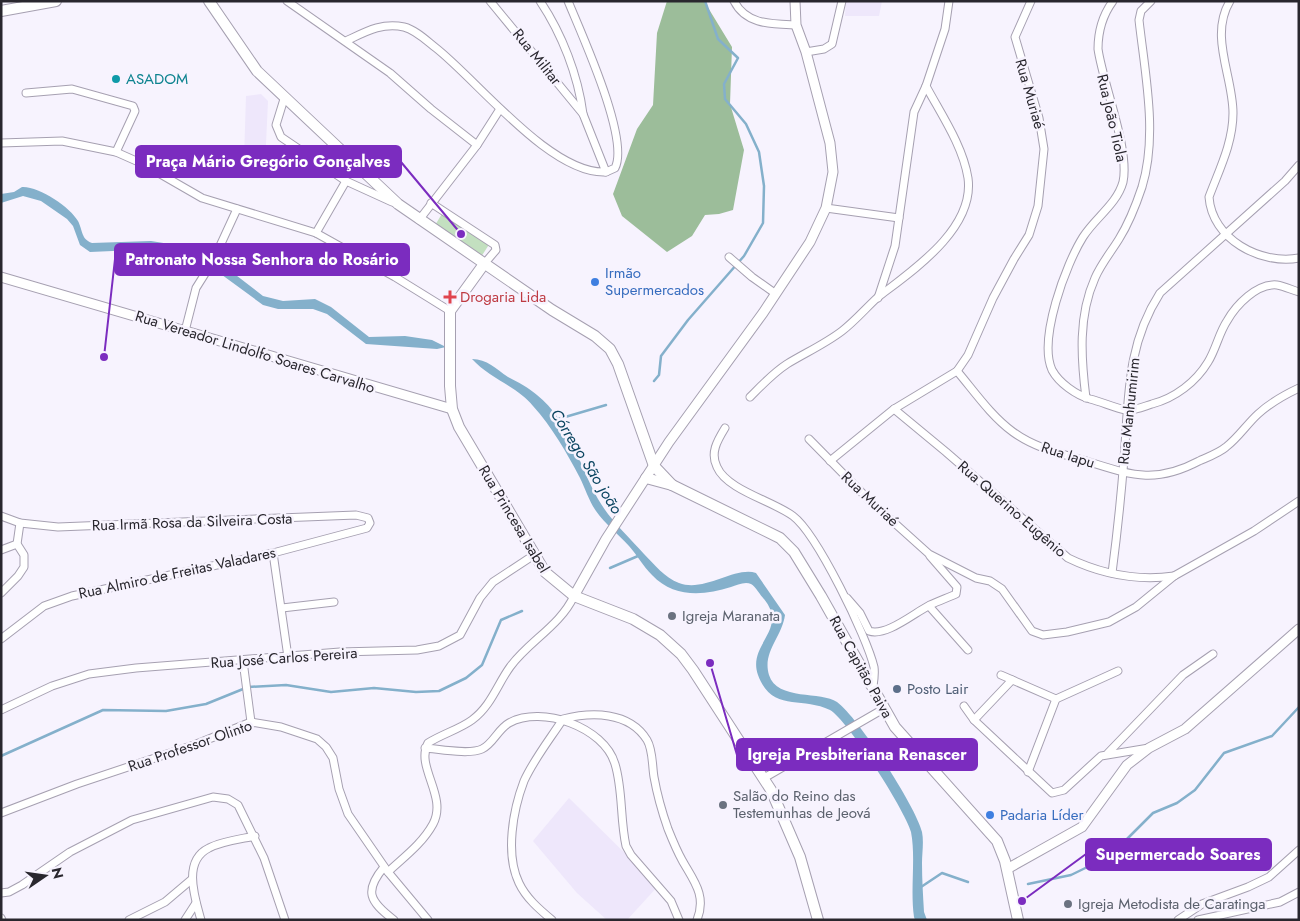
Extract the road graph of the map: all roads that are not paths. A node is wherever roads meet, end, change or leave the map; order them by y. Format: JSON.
{"nodes":[{"id":1,"x":56,"y":1,"type":"edge"},
{"id":2,"x":209,"y":1,"type":"edge"},
{"id":3,"x":287,"y":1,"type":"edge"},
{"id":4,"x":490,"y":1,"type":"edge"},
{"id":5,"x":540,"y":1,"type":"edge"},
{"id":6,"x":568,"y":1,"type":"edge"},
{"id":7,"x":734,"y":1,"type":"edge"},
{"id":8,"x":795,"y":1,"type":"edge"},
{"id":9,"x":842,"y":1,"type":"edge"},
{"id":10,"x":949,"y":1,"type":"edge"},
{"id":11,"x":1030,"y":1,"type":"edge"},
{"id":12,"x":1113,"y":1,"type":"edge"},
{"id":13,"x":1151,"y":1,"type":"edge"},
{"id":14,"x":1230,"y":1,"type":"edge"},
{"id":15,"x":1,"y":11,"type":"edge"},
{"id":16,"x":796,"y":25,"type":"junction"},
{"id":17,"x":346,"y":41,"type":"junction"},
{"id":18,"x":806,"y":52,"type":"junction"},
{"id":19,"x":926,"y":86,"type":"junction"},
{"id":20,"x":26,"y":93,"type":"dead end"},
{"id":21,"x":284,"y":99,"type":"junction"},
{"id":22,"x":500,"y":109,"type":"junction"},
{"id":23,"x":583,"y":114,"type":"junction"},
{"id":24,"x":1,"y":143,"type":"edge"},
{"id":25,"x":477,"y":145,"type":"junction"},
{"id":26,"x":116,"y":152,"type":"junction"},
{"id":27,"x":1299,"y":165,"type":"edge"},
{"id":28,"x":606,"y":172,"type":"junction"},
{"id":29,"x":346,"y":181,"type":"junction"},
{"id":30,"x":431,"y":202,"type":"junction"},
{"id":31,"x":398,"y":204,"type":"junction"},
{"id":32,"x":826,"y":208,"type":"junction"},
{"id":33,"x":236,"y":209,"type":"junction"},
{"id":34,"x":899,"y":218,"type":"junction"},
{"id":35,"x":419,"y":220,"type":"junction"},
{"id":36,"x":316,"y":233,"type":"junction"},
{"id":37,"x":1224,"y":234,"type":"junction"},
{"id":38,"x":732,"y":259,"type":"dead end"},
{"id":39,"x":1299,"y":259,"type":"edge"},
{"id":40,"x":484,"y":264,"type":"junction"},
{"id":41,"x":1,"y":277,"type":"edge"},
{"id":42,"x":1299,"y":292,"type":"edge"},
{"id":43,"x":776,"y":294,"type":"junction"},
{"id":44,"x":878,"y":298,"type":"junction"},
{"id":45,"x":450,"y":311,"type":"junction"},
{"id":46,"x":185,"y":331,"type":"junction"},
{"id":47,"x":957,"y":371,"type":"junction"},
{"id":48,"x":1299,"y":388,"type":"edge"},
{"id":49,"x":750,"y":397,"type":"dead end"},
{"id":50,"x":1086,"y":398,"type":"junction"},
{"id":51,"x":452,"y":409,"type":"junction"},
{"id":52,"x":894,"y":409,"type":"junction"},
{"id":53,"x":1128,"y":410,"type":"junction"},
{"id":54,"x":725,"y":428,"type":"dead end"},
{"id":55,"x":809,"y":439,"type":"dead end"},
{"id":56,"x":830,"y":461,"type":"junction"},
{"id":57,"x":654,"y":466,"type":"junction"},
{"id":58,"x":1123,"y":473,"type":"junction"},
{"id":59,"x":646,"y":478,"type":"junction"},
{"id":60,"x":672,"y":485,"type":"junction"},
{"id":61,"x":1299,"y":501,"type":"edge"},
{"id":62,"x":1,"y":516,"type":"edge"},
{"id":63,"x":20,"y":523,"type":"junction"},
{"id":64,"x":364,"y":529,"type":"joint"},
{"id":65,"x":17,"y":544,"type":"junction"},
{"id":66,"x":1,"y":550,"type":"edge"},
{"id":67,"x":273,"y":553,"type":"junction"},
{"id":68,"x":929,"y":554,"type":"junction"},
{"id":69,"x":534,"y":555,"type":"junction"},
{"id":70,"x":1112,"y":573,"type":"junction"},
{"id":71,"x":1174,"y":576,"type":"junction"},
{"id":72,"x":575,"y":592,"type":"junction"},
{"id":73,"x":841,"y":592,"type":"junction"},
{"id":74,"x":1,"y":593,"type":"edge"},
{"id":75,"x":334,"y":602,"type":"dead end"},
{"id":76,"x":929,"y":606,"type":"junction"},
{"id":77,"x":282,"y":608,"type":"junction"},
{"id":78,"x":1299,"y":629,"type":"edge"},
{"id":79,"x":1,"y":638,"type":"edge"},
{"id":80,"x":968,"y":650,"type":"dead end"},
{"id":81,"x":1212,"y":654,"type":"dead end"},
{"id":82,"x":288,"y":657,"type":"junction"},
{"id":83,"x":243,"y":661,"type":"junction"},
{"id":84,"x":1118,"y":670,"type":"dead end"},
{"id":85,"x":1001,"y":675,"type":"dead end"},
{"id":86,"x":1012,"y":680,"type":"junction"},
{"id":87,"x":873,"y":686,"type":"junction"},
{"id":88,"x":1056,"y":699,"type":"junction"},
{"id":89,"x":964,"y":706,"type":"dead end"},
{"id":90,"x":885,"y":708,"type":"junction"},
{"id":91,"x":1,"y":710,"type":"edge"},
{"id":92,"x":563,"y":719,"type":"junction"},
{"id":93,"x":974,"y":720,"type":"junction"},
{"id":94,"x":251,"y":722,"type":"junction"},
{"id":95,"x":425,"y":748,"type":"junction"},
{"id":96,"x":1149,"y":748,"type":"junction"},
{"id":97,"x":1108,"y":754,"type":"junction"},
{"id":98,"x":1028,"y":772,"type":"junction"},
{"id":99,"x":764,"y":778,"type":"junction"},
{"id":100,"x":1,"y":813,"type":"edge"},
{"id":101,"x":255,"y":836,"type":"junction"},
{"id":102,"x":1299,"y":850,"type":"edge"},
{"id":103,"x":386,"y":869,"type":"junction"},
{"id":104,"x":1007,"y":869,"type":"junction"},
{"id":105,"x":191,"y":880,"type":"junction"},
{"id":106,"x":1299,"y":892,"type":"edge"},
{"id":107,"x":1,"y":893,"type":"edge"},
{"id":108,"x":196,"y":903,"type":"junction"},
{"id":109,"x":129,"y":920,"type":"edge"},
{"id":110,"x":185,"y":920,"type":"edge"},
{"id":111,"x":201,"y":920,"type":"edge"},
{"id":112,"x":285,"y":920,"type":"edge"},
{"id":113,"x":394,"y":920,"type":"edge"},
{"id":114,"x":428,"y":920,"type":"edge"},
{"id":115,"x":552,"y":920,"type":"edge"},
{"id":116,"x":679,"y":920,"type":"edge"},
{"id":117,"x":697,"y":920,"type":"edge"},
{"id":118,"x":818,"y":920,"type":"edge"},
{"id":119,"x":1018,"y":920,"type":"edge"},
{"id":120,"x":1178,"y":920,"type":"edge"},
{"id":121,"x":1198,"y":920,"type":"edge"}],
"edges":[{"from":1,"to":15,"type":"main road"},
{"from":2,"to":21,"type":"main road"},
{"from":3,"to":17,"type":"street"},
{"from":4,"to":23,"type":"street","name":"Rua Militar"},
{"from":5,"to":23,"type":"street"},
{"from":6,"to":28,"type":"street"},
{"from":7,"to":16,"type":"street"},
{"from":8,"to":16,"type":"street"},
{"from":9,"to":18,"type":"street"},
{"from":10,"to":19,"type":"street"},
{"from":11,"to":47,"type":"street","name":"Rua Muriaé"},
{"from":12,"to":50,"type":"street","name":"Rua João Tiola"},
{"from":13,"to":50,"type":"street"},
{"from":14,"to":37,"type":"street"},
{"from":16,"to":18,"type":"street"},
{"from":17,"to":22,"type":"street"},
{"from":17,"to":25,"type":"street"},
{"from":18,"to":32,"type":"street"},
{"from":19,"to":34,"type":"street"},
{"from":19,"to":44,"type":"street"},
{"from":20,"to":26,"type":"street"},
{"from":21,"to":29,"type":"street"},
{"from":21,"to":31,"type":"main road"},
{"from":22,"to":25,"type":"street"},
{"from":22,"to":28,"type":"street"},
{"from":23,"to":28,"type":"street"},
{"from":24,"to":26,"type":"street"},
{"from":25,"to":30,"type":"street"},
{"from":26,"to":33,"type":"street"},
{"from":27,"to":37,"type":"street","name":"Rua Manhumirim"},
{"from":29,"to":31,"type":"street"},
{"from":29,"to":36,"type":"street"},
{"from":30,"to":35,"type":"street"},
{"from":30,"to":40,"type":"street"},
{"from":31,"to":35,"type":"main road"},
{"from":32,"to":34,"type":"street"},
{"from":32,"to":43,"type":"street"},
{"from":33,"to":36,"type":"street"},
{"from":33,"to":46,"type":"street"},
{"from":34,"to":44,"type":"street"},
{"from":35,"to":40,"type":"main road"},
{"from":36,"to":45,"type":"street"},
{"from":37,"to":39,"type":"street"},
{"from":37,"to":53,"type":"street","name":"Rua Manhumirim"},
{"from":38,"to":43,"type":"street"},
{"from":40,"to":45,"type":"main road"},
{"from":40,"to":57,"type":"main road"},
{"from":41,"to":46,"type":"street","name":"Rua Vereador Lindolfo Soares Carvalho"},
{"from":42,"to":53,"type":"street"},
{"from":43,"to":57,"type":"street"},
{"from":44,"to":49,"type":"street"},
{"from":45,"to":51,"type":"main road","name":"Rua Princesa Isabel"},
{"from":46,"to":51,"type":"street","name":"Rua Vereador Lindolfo Soares Carvalho"},
{"from":47,"to":52,"type":"street","name":"Rua Muriaé"},
{"from":47,"to":58,"type":"street","name":"Rua Iapu"},
{"from":48,"to":58,"type":"street","name":"Rua Iapu"},
{"from":50,"to":53,"type":"street","name":"Rua João Tiola"},
{"from":51,"to":69,"type":"main road","name":"Rua Princesa Isabel"},
{"from":52,"to":56,"type":"street","name":"Rua Muriaé"},
{"from":52,"to":70,"type":"street","name":"Rua Querino Eugênio"},
{"from":53,"to":58,"type":"street","name":"Rua Manhumirim"},
{"from":54,"to":73,"type":"street"},
{"from":55,"to":56,"type":"street"},
{"from":56,"to":68,"type":"street","name":"Rua Muriaé"},
{"from":57,"to":59,"type":"street"},
{"from":57,"to":60,"type":"main road"},
{"from":58,"to":70,"type":"street","name":"Rua Manhumirim"},
{"from":59,"to":60,"type":"main road"},
{"from":59,"to":72,"type":"street"},
{"from":60,"to":87,"type":"main road","name":"Rua Capitão Paiva"},
{"from":61,"to":71,"type":"street","name":"Rua Muriaé"},
{"from":62,"to":63,"type":"street","name":"Rua Irmã Rosa da Silveira Costa"},
{"from":63,"to":64,"type":"street","name":"Rua Irmã Rosa da Silveira Costa"},
{"from":63,"to":65,"type":"street"},
{"from":64,"to":67,"type":"street","name":"Rua Almiro de Freitas Valadares"},
{"from":65,"to":66,"type":"street"},
{"from":65,"to":74,"type":"street"},
{"from":67,"to":77,"type":"street"},
{"from":67,"to":79,"type":"street","name":"Rua Almiro de Freitas Valadares"},
{"from":68,"to":71,"type":"street","name":"Rua Muriaé"},
{"from":68,"to":76,"type":"street"},
{"from":69,"to":72,"type":"main road","name":"Rua Princesa Isabel"},
{"from":69,"to":82,"type":"street","name":"Rua José Carlos Pereira"},
{"from":70,"to":71,"type":"street","name":"Rua Querino Eugênio"},
{"from":72,"to":95,"type":"street"},
{"from":72,"to":99,"type":"main road","name":"Rua Princesa Isabel"},
{"from":73,"to":76,"type":"street"},
{"from":73,"to":87,"type":"street"},
{"from":75,"to":77,"type":"street"},
{"from":76,"to":80,"type":"street"},
{"from":77,"to":82,"type":"street"},
{"from":78,"to":96,"type":"street"},
{"from":81,"to":97,"type":"street"},
{"from":82,"to":83,"type":"street","name":"Rua José Carlos Pereira"},
{"from":83,"to":91,"type":"street","name":"Rua José Carlos Pereira"},
{"from":83,"to":94,"type":"street"},
{"from":84,"to":88,"type":"street"},
{"from":85,"to":86,"type":"street"},
{"from":86,"to":88,"type":"street"},
{"from":86,"to":93,"type":"street"},
{"from":87,"to":90,"type":"main road","name":"Rua Capitão Paiva"},
{"from":88,"to":98,"type":"street"},
{"from":89,"to":93,"type":"street"},
{"from":90,"to":99,"type":"street"},
{"from":90,"to":104,"type":"main road","name":"Rua Capitão Paiva"},
{"from":92,"to":95,"type":"street"},
{"from":92,"to":115,"type":"street"},
{"from":92,"to":116,"type":"street"},
{"from":92,"to":117,"type":"street"},
{"from":93,"to":98,"type":"street"},
{"from":94,"to":100,"type":"street","name":"Rua Professor Olinto"},
{"from":94,"to":103,"type":"street","name":"Rua Professor Olinto"},
{"from":95,"to":103,"type":"street"},
{"from":96,"to":97,"type":"street"},
{"from":96,"to":104,"type":"street"},
{"from":97,"to":98,"type":"street"},
{"from":99,"to":118,"type":"main road","name":"Rua Princesa Isabel"},
{"from":101,"to":105,"type":"street"},
{"from":101,"to":107,"type":"street"},
{"from":101,"to":112,"type":"street"},
{"from":102,"to":120,"type":"street"},
{"from":103,"to":113,"type":"street"},
{"from":103,"to":114,"type":"street","name":"Rua Professor Olinto"},
{"from":104,"to":119,"type":"main road","name":"Rua Capitão Paiva"},
{"from":105,"to":108,"type":"street"},
{"from":105,"to":109,"type":"street"},
{"from":106,"to":121,"type":"street"},
{"from":108,"to":110,"type":"street"},
{"from":108,"to":111,"type":"street"}]}
